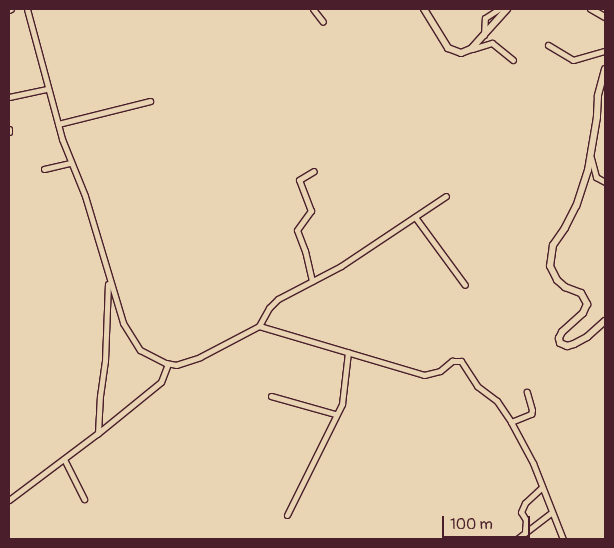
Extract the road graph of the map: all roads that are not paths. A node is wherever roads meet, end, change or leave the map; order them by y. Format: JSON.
{"nodes":[{"id":1,"x":27,"y":9,"type":"edge"},
{"id":2,"x":314,"y":9,"type":"edge"},
{"id":3,"x":424,"y":9,"type":"edge"},
{"id":4,"x":499,"y":9,"type":"edge"},
{"id":5,"x":507,"y":9,"type":"edge"},
{"id":6,"x":591,"y":9,"type":"edge"},
{"id":7,"x":605,"y":17,"type":"edge"},
{"id":8,"x":323,"y":22,"type":"dead end"},
{"id":9,"x":484,"y":35,"type":"junction"},
{"id":10,"x":548,"y":45,"type":"dead end"},
{"id":11,"x":472,"y":49,"type":"junction"},
{"id":12,"x":605,"y":51,"type":"edge"},
{"id":13,"x":513,"y":60,"type":"dead end"},
{"id":14,"x":605,"y":70,"type":"edge"},
{"id":15,"x":47,"y":88,"type":"junction"},
{"id":16,"x":9,"y":97,"type":"edge"},
{"id":17,"x":150,"y":101,"type":"dead end"},
{"id":18,"x":58,"y":124,"type":"junction"},
{"id":19,"x":590,"y":152,"type":"junction"},
{"id":20,"x":70,"y":163,"type":"junction"},
{"id":21,"x":44,"y":169,"type":"dead end"},
{"id":22,"x":314,"y":171,"type":"dead end"},
{"id":23,"x":605,"y":182,"type":"edge"},
{"id":24,"x":446,"y":196,"type":"dead end"},
{"id":25,"x":415,"y":217,"type":"junction"},
{"id":26,"x":108,"y":278,"type":"junction"},
{"id":27,"x":312,"y":281,"type":"junction"},
{"id":28,"x":465,"y":285,"type":"dead end"},
{"id":29,"x":605,"y":321,"type":"edge"},
{"id":30,"x":259,"y":326,"type":"junction"},
{"id":31,"x":348,"y":352,"type":"junction"},
{"id":32,"x":168,"y":364,"type":"junction"},
{"id":33,"x":527,"y":392,"type":"dead end"},
{"id":34,"x":271,"y":396,"type":"dead end"},
{"id":35,"x":335,"y":414,"type":"junction"},
{"id":36,"x":512,"y":422,"type":"junction"},
{"id":37,"x":97,"y":434,"type":"junction"},
{"id":38,"x":64,"y":460,"type":"junction"},
{"id":39,"x":542,"y":487,"type":"junction"},
{"id":40,"x":84,"y":499,"type":"dead end"},
{"id":41,"x":9,"y":500,"type":"edge"},
{"id":42,"x":552,"y":512,"type":"junction"},
{"id":43,"x":287,"y":516,"type":"dead end"},
{"id":44,"x":525,"y":531,"type":"junction"},
{"id":45,"x":517,"y":539,"type":"edge"},
{"id":46,"x":562,"y":539,"type":"edge"}],
"edges":[{"from":1,"to":15,"type":"street"},
{"from":2,"to":8,"type":"street"},
{"from":3,"to":11,"type":"street"},
{"from":4,"to":9,"type":"street"},
{"from":5,"to":9,"type":"street"},
{"from":6,"to":7,"type":"street"},
{"from":9,"to":11,"type":"street"},
{"from":10,"to":12,"type":"street"},
{"from":11,"to":13,"type":"street"},
{"from":14,"to":19,"type":"street"},
{"from":15,"to":16,"type":"street"},
{"from":15,"to":18,"type":"street"},
{"from":17,"to":18,"type":"street"},
{"from":18,"to":20,"type":"street"},
{"from":19,"to":23,"type":"street"},
{"from":19,"to":29,"type":"street"},
{"from":20,"to":21,"type":"street"},
{"from":20,"to":26,"type":"street"},
{"from":22,"to":27,"type":"street"},
{"from":24,"to":25,"type":"street"},
{"from":25,"to":27,"type":"street"},
{"from":25,"to":28,"type":"street"},
{"from":26,"to":32,"type":"street"},
{"from":26,"to":37,"type":"street"},
{"from":27,"to":30,"type":"street"},
{"from":30,"to":31,"type":"street"},
{"from":30,"to":32,"type":"street"},
{"from":31,"to":35,"type":"street"},
{"from":31,"to":36,"type":"street"},
{"from":32,"to":37,"type":"street"},
{"from":33,"to":36,"type":"street"},
{"from":34,"to":35,"type":"street"},
{"from":35,"to":43,"type":"street"},
{"from":36,"to":39,"type":"street"},
{"from":37,"to":38,"type":"street"},
{"from":38,"to":40,"type":"street"},
{"from":38,"to":41,"type":"street"},
{"from":39,"to":42,"type":"street"},
{"from":39,"to":44,"type":"street"},
{"from":42,"to":44,"type":"street"},
{"from":42,"to":46,"type":"street"},
{"from":44,"to":45,"type":"street"}]}
